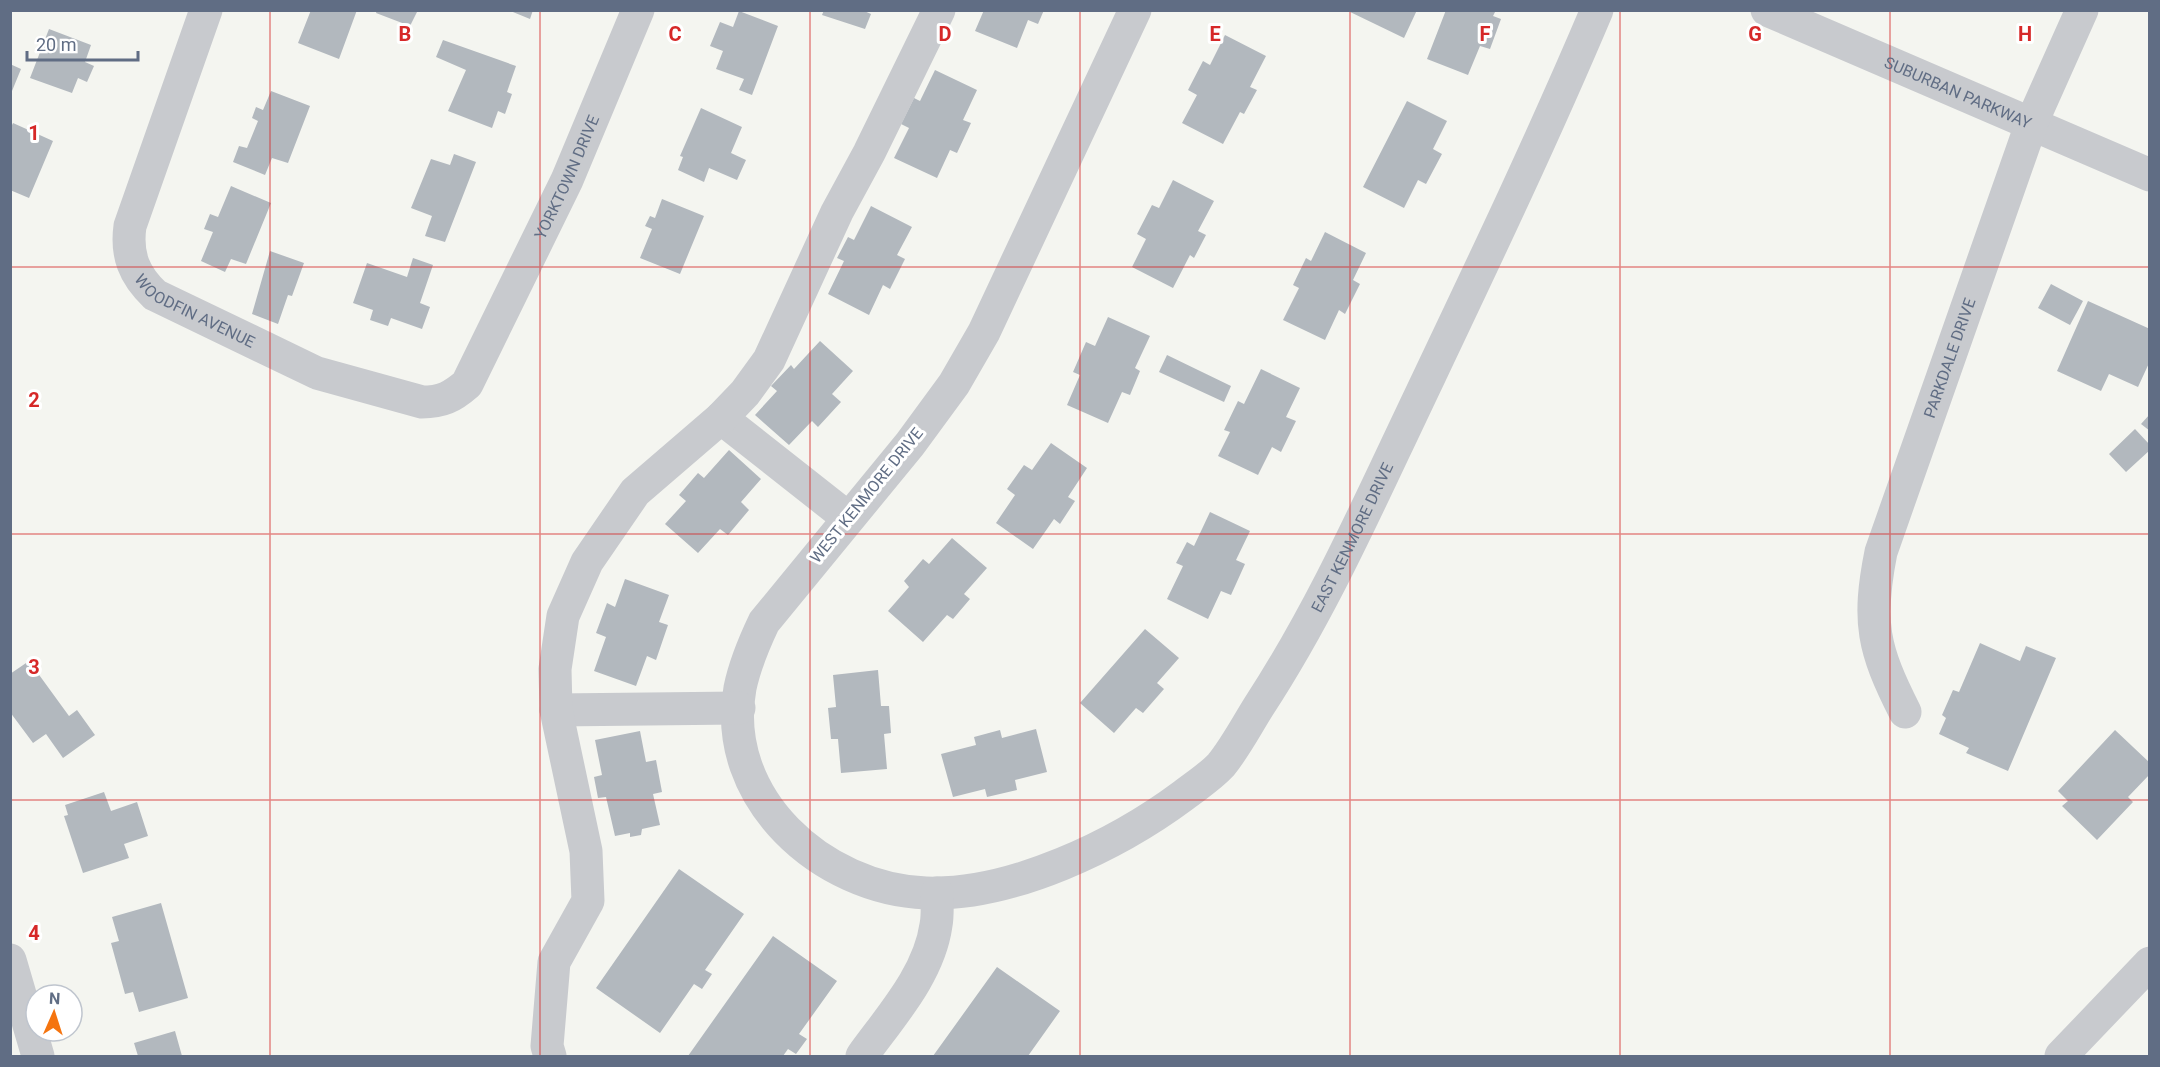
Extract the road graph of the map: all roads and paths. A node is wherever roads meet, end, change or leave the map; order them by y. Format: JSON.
{"nodes":[{"id":1,"x":206,"y":10,"type":"edge"},
{"id":2,"x":638,"y":10,"type":"edge"},
{"id":3,"x":939,"y":10,"type":"edge"},
{"id":4,"x":1135,"y":10,"type":"edge"},
{"id":5,"x":1597,"y":10,"type":"edge"},
{"id":6,"x":1767,"y":10,"type":"edge"},
{"id":7,"x":2082,"y":10,"type":"edge"},
{"id":8,"x":2032,"y":122,"type":"junction"},
{"id":9,"x":2150,"y":175,"type":"edge"},
{"id":10,"x":489,"y":338,"type":"joint"},
{"id":11,"x":721,"y":418,"type":"junction"},
{"id":12,"x":848,"y":518,"type":"junction"},
{"id":13,"x":739,"y":708,"type":"junction"},
{"id":14,"x":556,"y":710,"type":"junction"},
{"id":15,"x":1905,"y":712,"type":"dead end"},
{"id":16,"x":937,"y":893,"type":"junction"},
{"id":17,"x":10,"y":960,"type":"edge"},
{"id":18,"x":2150,"y":963,"type":"edge"},
{"id":19,"x":37,"y":1051,"type":"edge"},
{"id":20,"x":2067,"y":1054,"type":"edge"},
{"id":21,"x":550,"y":1056,"type":"edge"},
{"id":22,"x":862,"y":1056,"type":"edge"}],
"edges":[{"from":1,"to":10,"type":"street","name":"WOODFIN AVENUE"},
{"from":2,"to":10,"type":"street","name":"YORKTOWN DRIVE"},
{"from":3,"to":11,"type":"street"},
{"from":4,"to":12,"type":"street","name":"WEST KENMORE DRIVE"},
{"from":5,"to":16,"type":"street","name":"EAST KENMORE DRIVE"},
{"from":6,"to":8,"type":"street","name":"SUBURBAN PARKWAY"},
{"from":7,"to":8,"type":"street","name":"PARKDALE DRIVE"},
{"from":8,"to":9,"type":"street","name":"SUBURBAN PARKWAY"},
{"from":8,"to":15,"type":"street","name":"PARKDALE DRIVE"},
{"from":11,"to":12,"type":"street"},
{"from":11,"to":14,"type":"street"},
{"from":12,"to":13,"type":"street","name":"WEST KENMORE DRIVE"},
{"from":13,"to":14,"type":"street"},
{"from":13,"to":16,"type":"street","name":"WEST KENMORE DRIVE"},
{"from":14,"to":21,"type":"street"},
{"from":16,"to":22,"type":"street"},
{"from":17,"to":19,"type":"street"},
{"from":18,"to":20,"type":"street"}]}
